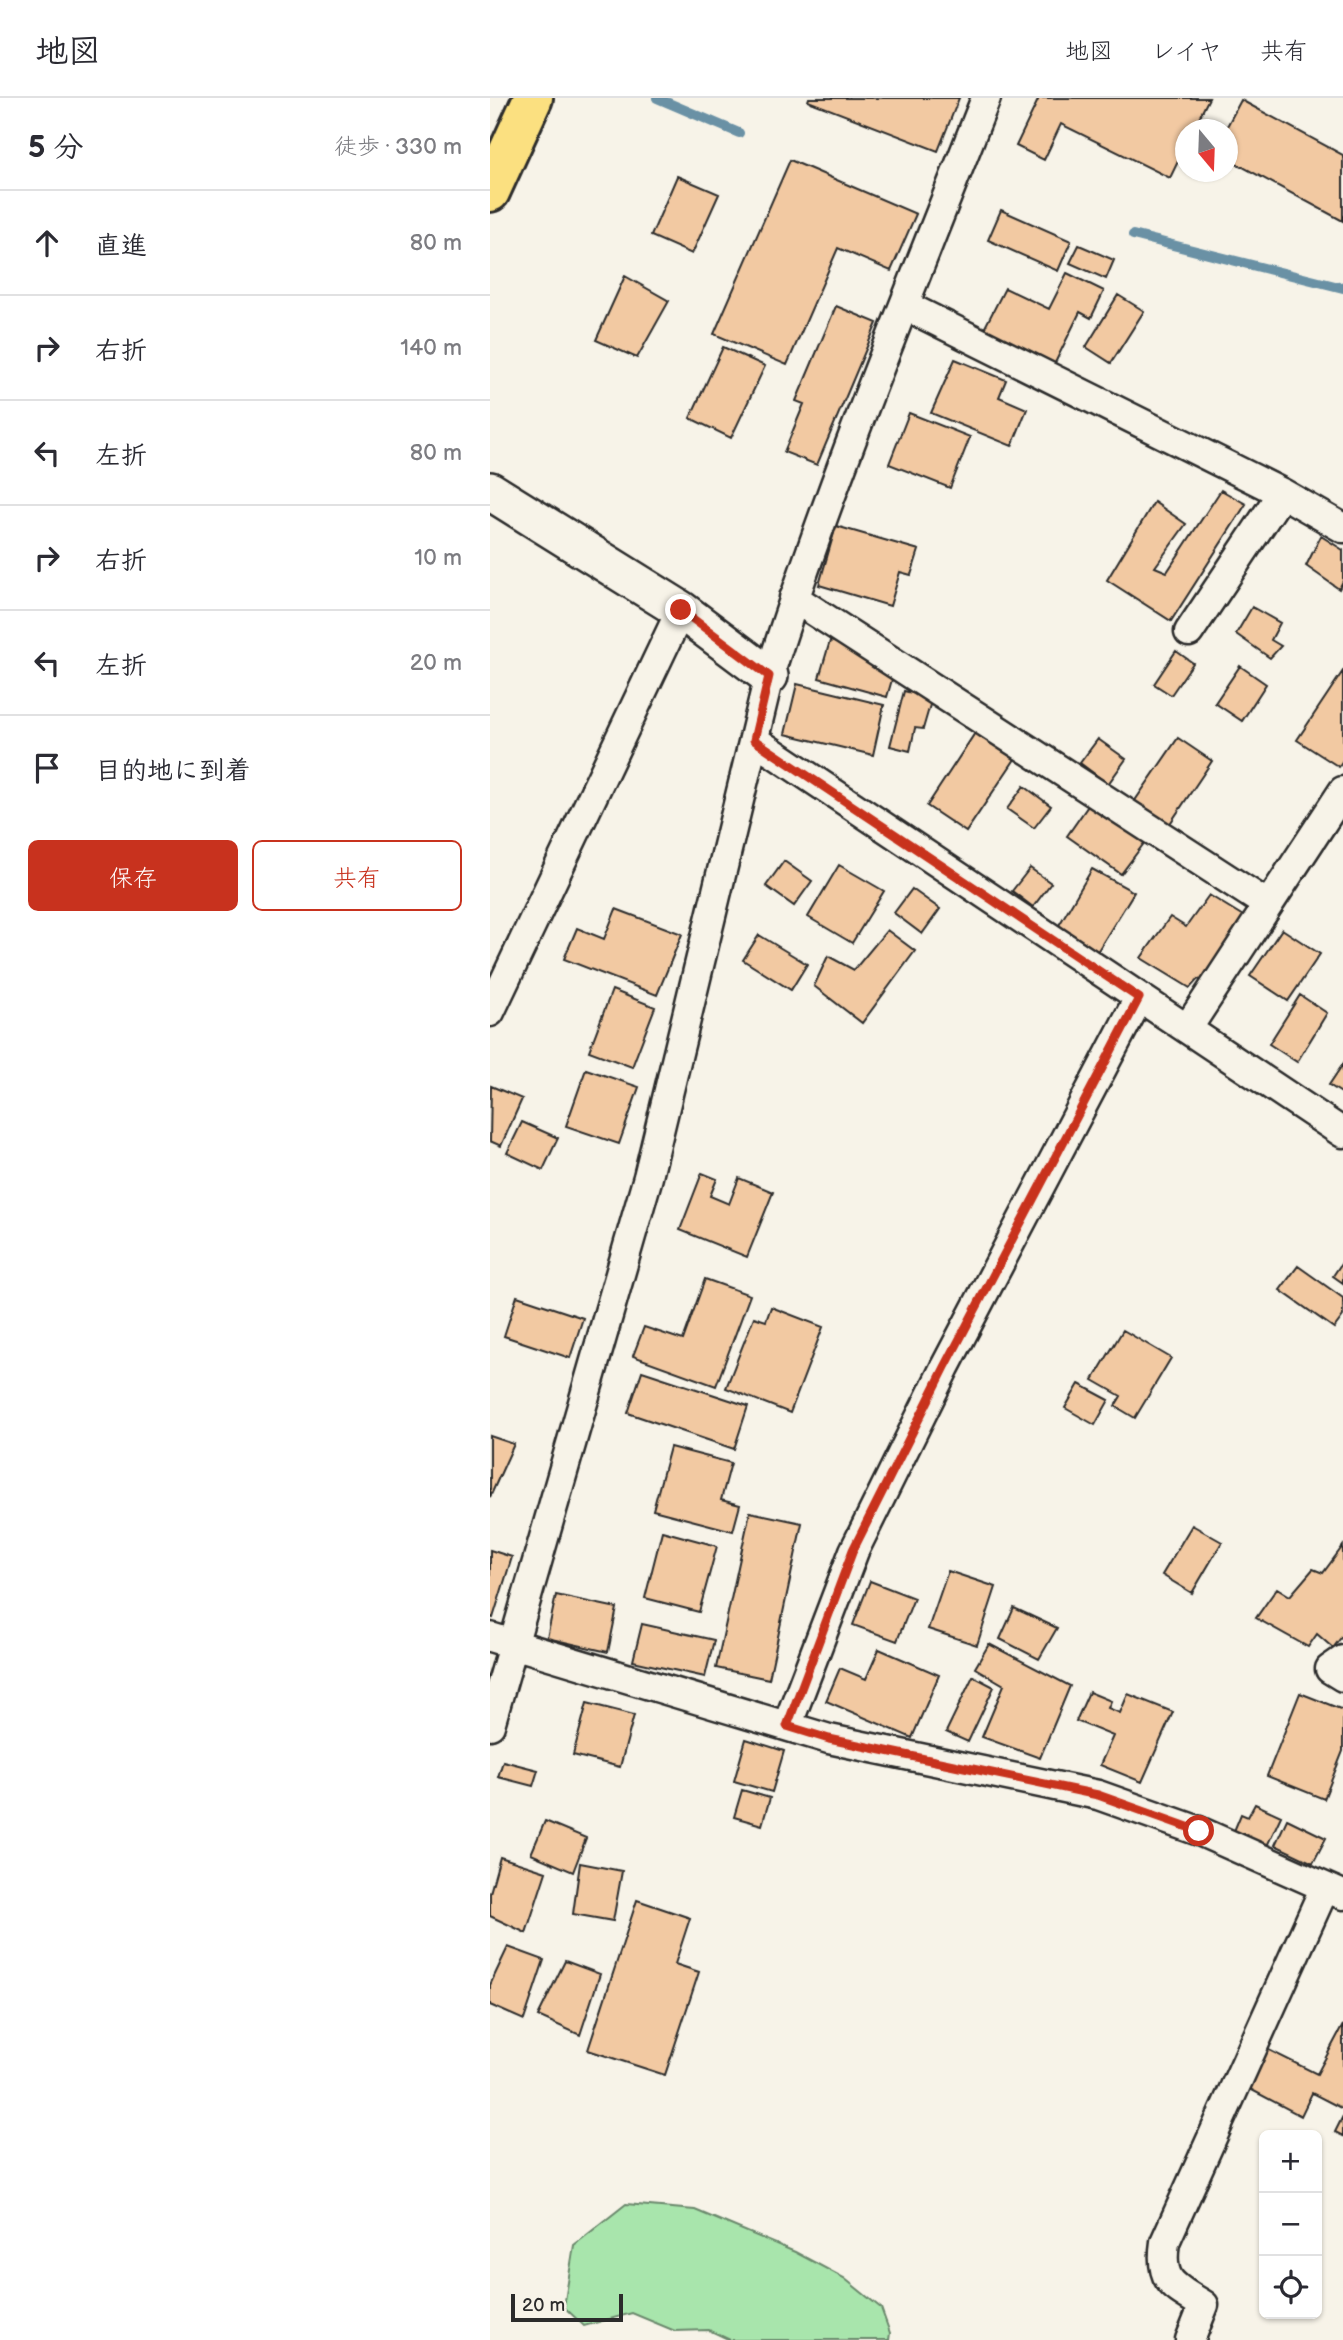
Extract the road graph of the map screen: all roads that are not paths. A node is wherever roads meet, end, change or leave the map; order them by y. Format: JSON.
{"nodes":[{"id":1,"x":533,"y":98,"type":"edge"},
{"id":2,"x":986,"y":98,"type":"edge"},
{"id":3,"x":490,"y":192,"type":"edge"},
{"id":4,"x":904,"y":305,"type":"junction"},
{"id":5,"x":490,"y":491,"type":"edge"},
{"id":6,"x":1282,"y":493,"type":"junction"},
{"id":7,"x":1343,"y":528,"type":"edge"},
{"id":8,"x":794,"y":598,"type":"junction"},
{"id":9,"x":681,"y":610,"type":"junction"},
{"id":10,"x":1189,"y":632,"type":"dead end"},
{"id":11,"x":769,"y":676,"type":"junction"},
{"id":12,"x":754,"y":740,"type":"junction"},
{"id":13,"x":1343,"y":791,"type":"edge"},
{"id":14,"x":1268,"y":905,"type":"junction"},
{"id":15,"x":1139,"y":998,"type":"junction"},
{"id":16,"x":490,"y":1012,"type":"edge"},
{"id":17,"x":1186,"y":1029,"type":"junction"},
{"id":18,"x":1343,"y":1133,"type":"edge"},
{"id":19,"x":501,"y":1641,"type":"edge"},
{"id":20,"x":1343,"y":1660,"type":"edge"},
{"id":21,"x":1343,"y":1677,"type":"edge"},
{"id":22,"x":490,"y":1725,"type":"edge"},
{"id":23,"x":787,"y":1726,"type":"junction"},
{"id":24,"x":1334,"y":1891,"type":"edge"},
{"id":25,"x":1190,"y":2340,"type":"edge"}],
"edges":[{"from":1,"to":3,"type":"highway"},
{"from":2,"to":4,"type":"street"},
{"from":4,"to":6,"type":"street"},
{"from":4,"to":8,"type":"street"},
{"from":5,"to":9,"type":"street"},
{"from":6,"to":7,"type":"street"},
{"from":6,"to":10,"type":"street"},
{"from":8,"to":11,"type":"street"},
{"from":8,"to":14,"type":"street"},
{"from":9,"to":11,"type":"street"},
{"from":9,"to":16,"type":"street"},
{"from":11,"to":12,"type":"street"},
{"from":12,"to":15,"type":"street"},
{"from":12,"to":19,"type":"street"},
{"from":13,"to":14,"type":"street"},
{"from":14,"to":17,"type":"street"},
{"from":15,"to":17,"type":"street"},
{"from":15,"to":23,"type":"street"},
{"from":17,"to":18,"type":"street"},
{"from":19,"to":22,"type":"street"},
{"from":19,"to":23,"type":"street"},
{"from":20,"to":21,"type":"street"},
{"from":23,"to":24,"type":"street"},
{"from":24,"to":25,"type":"street"}]}
